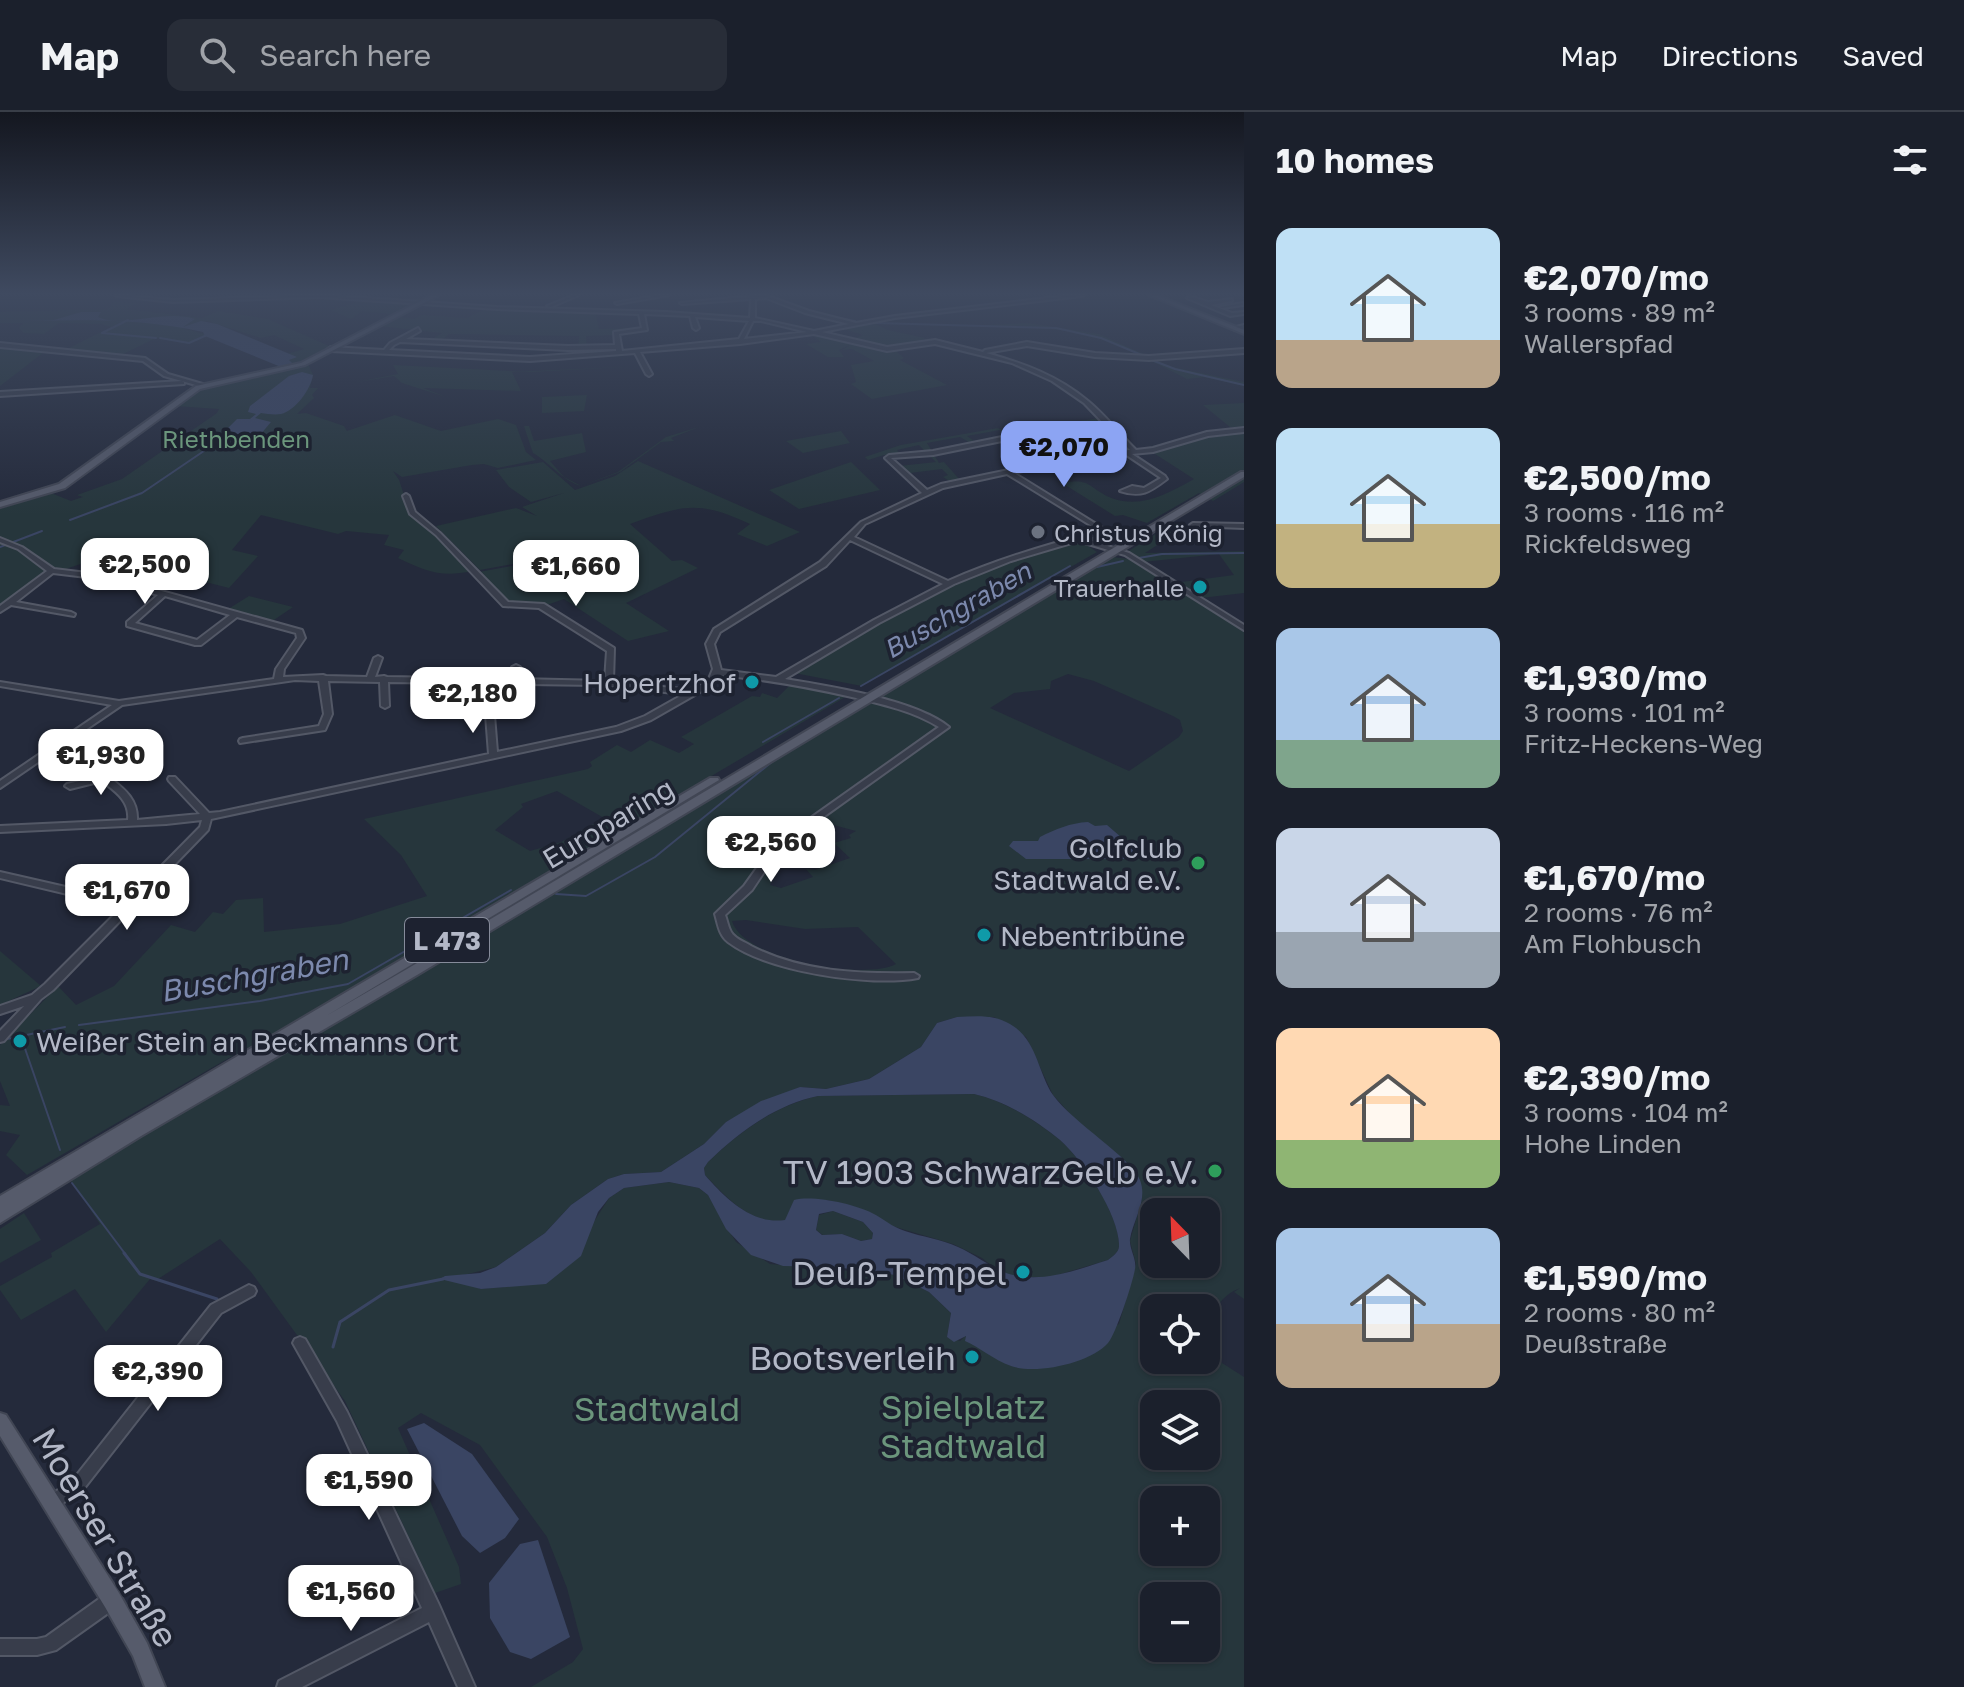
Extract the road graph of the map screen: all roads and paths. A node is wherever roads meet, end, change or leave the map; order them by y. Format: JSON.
{"nodes":[{"id":1,"x":158,"y":368,"type":"edge"},
{"id":2,"x":287,"y":368,"type":"edge"},
{"id":3,"x":646,"y":368,"type":"edge"},
{"id":4,"x":1031,"y":368,"type":"edge"},
{"id":5,"x":649,"y":374,"type":"dead end"},
{"id":6,"x":190,"y":382,"type":"junction"},
{"id":7,"x":203,"y":385,"type":"junction"},
{"id":8,"x":0,"y":394,"type":"edge"},
{"id":9,"x":1111,"y":430,"type":"junction"},
{"id":10,"x":1244,"y":430,"type":"edge"},
{"id":11,"x":1131,"y":452,"type":"junction"},
{"id":12,"x":1244,"y":468,"type":"edge"},
{"id":13,"x":1008,"y":472,"type":"junction"},
{"id":14,"x":1244,"y":474,"type":"edge"},
{"id":15,"x":1144,"y":490,"type":"dead end"},
{"id":16,"x":926,"y":493,"type":"junction"},
{"id":17,"x":406,"y":496,"type":"dead end"},
{"id":18,"x":0,"y":505,"type":"edge"},
{"id":19,"x":1193,"y":525,"type":"dead end"},
{"id":20,"x":1244,"y":526,"type":"edge"},
{"id":21,"x":849,"y":537,"type":"junction"},
{"id":22,"x":1079,"y":539,"type":"junction"},
{"id":23,"x":7,"y":542,"type":"edge"},
{"id":24,"x":1111,"y":550,"type":"junction"},
{"id":25,"x":52,"y":571,"type":"junction"},
{"id":26,"x":949,"y":584,"type":"junction"},
{"id":27,"x":162,"y":595,"type":"junction"},
{"id":28,"x":10,"y":603,"type":"junction"},
{"id":29,"x":0,"y":610,"type":"edge"},
{"id":30,"x":71,"y":614,"type":"dead end"},
{"id":31,"x":235,"y":615,"type":"junction"},
{"id":32,"x":1244,"y":628,"type":"edge"},
{"id":33,"x":378,"y":658,"type":"dead end"},
{"id":34,"x":516,"y":667,"type":"dead end"},
{"id":35,"x":717,"y":672,"type":"junction"},
{"id":36,"x":323,"y":677,"type":"junction"},
{"id":37,"x":371,"y":678,"type":"junction"},
{"id":38,"x":384,"y":678,"type":"junction"},
{"id":39,"x":779,"y":679,"type":"junction"},
{"id":40,"x":278,"y":680,"type":"junction"},
{"id":41,"x":513,"y":681,"type":"junction"},
{"id":42,"x":0,"y":684,"type":"edge"},
{"id":43,"x":609,"y":684,"type":"junction"},
{"id":44,"x":673,"y":691,"type":"junction"},
{"id":45,"x":694,"y":693,"type":"junction"},
{"id":46,"x":861,"y":698,"type":"junction"},
{"id":47,"x":677,"y":702,"type":"junction"},
{"id":48,"x":120,"y":703,"type":"junction"},
{"id":49,"x":385,"y":706,"type":"dead end"},
{"id":50,"x":490,"y":715,"type":"dead end"},
{"id":51,"x":243,"y":741,"type":"dead end"},
{"id":52,"x":116,"y":753,"type":"dead end"},
{"id":53,"x":493,"y":756,"type":"junction"},
{"id":54,"x":126,"y":764,"type":"dead end"},
{"id":55,"x":105,"y":776,"type":"junction"},
{"id":56,"x":172,"y":779,"type":"dead end"},
{"id":57,"x":0,"y":785,"type":"edge"},
{"id":58,"x":70,"y":786,"type":"dead end"},
{"id":59,"x":207,"y":817,"type":"junction"},
{"id":60,"x":132,"y":822,"type":"junction"},
{"id":61,"x":0,"y":829,"type":"edge"},
{"id":62,"x":0,"y":875,"type":"edge"},
{"id":63,"x":129,"y":905,"type":"junction"},
{"id":64,"x":914,"y":976,"type":"dead end"},
{"id":65,"x":36,"y":998,"type":"junction"},
{"id":66,"x":0,"y":1010,"type":"edge"},
{"id":67,"x":0,"y":1038,"type":"edge"},
{"id":68,"x":0,"y":1203,"type":"edge"},
{"id":69,"x":0,"y":1217,"type":"edge"},
{"id":70,"x":249,"y":1291,"type":"dead end"},
{"id":71,"x":300,"y":1343,"type":"dead end"},
{"id":72,"x":0,"y":1421,"type":"edge"},
{"id":73,"x":51,"y":1503,"type":"junction"},
{"id":74,"x":112,"y":1600,"type":"junction"},
{"id":75,"x":433,"y":1611,"type":"junction"},
{"id":76,"x":0,"y":1647,"type":"edge"},
{"id":77,"x":155,"y":1687,"type":"edge"},
{"id":78,"x":285,"y":1687,"type":"edge"},
{"id":79,"x":467,"y":1687,"type":"edge"}],
"edges":[{"from":1,"to":6,"type":"street"},
{"from":2,"to":7,"type":"main road"},
{"from":3,"to":5,"type":"street"},
{"from":4,"to":9,"type":"street"},
{"from":6,"to":7,"type":"street"},
{"from":6,"to":8,"type":"street"},
{"from":7,"to":18,"type":"main road"},
{"from":9,"to":11,"type":"street"},
{"from":9,"to":16,"type":"street"},
{"from":10,"to":11,"type":"street"},
{"from":11,"to":13,"type":"street"},
{"from":11,"to":15,"type":"street"},
{"from":12,"to":24,"type":"main road","name":"Europaring","number":"L 473"},
{"from":13,"to":16,"type":"street"},
{"from":13,"to":22,"type":"street"},
{"from":14,"to":24,"type":"main road","name":"Europaring","number":"L 473"},
{"from":16,"to":21,"type":"street"},
{"from":17,"to":43,"type":"street"},
{"from":19,"to":20,"type":"street"},
{"from":21,"to":26,"type":"street"},
{"from":21,"to":35,"type":"street"},
{"from":22,"to":24,"type":"street"},
{"from":22,"to":26,"type":"street"},
{"from":23,"to":25,"type":"street"},
{"from":24,"to":32,"type":"street"},
{"from":24,"to":46,"type":"main road","name":"Europaring","number":"L 473"},
{"from":25,"to":27,"type":"street"},
{"from":25,"to":28,"type":"street"},
{"from":26,"to":39,"type":"street"},
{"from":27,"to":31,"type":"street"},
{"from":27,"to":31,"type":"street"},
{"from":28,"to":29,"type":"street"},
{"from":28,"to":30,"type":"street"},
{"from":31,"to":40,"type":"street"},
{"from":33,"to":37,"type":"street"},
{"from":34,"to":41,"type":"street"},
{"from":35,"to":39,"type":"street"},
{"from":35,"to":45,"type":"street"},
{"from":36,"to":37,"type":"street"},
{"from":36,"to":40,"type":"street"},
{"from":36,"to":51,"type":"street"},
{"from":37,"to":38,"type":"street"},
{"from":38,"to":41,"type":"street"},
{"from":38,"to":49,"type":"street"},
{"from":39,"to":46,"type":"street"},
{"from":40,"to":48,"type":"street"},
{"from":41,"to":43,"type":"street"},
{"from":42,"to":48,"type":"street"},
{"from":43,"to":44,"type":"street"},
{"from":44,"to":45,"type":"street"},
{"from":44,"to":47,"type":"street"},
{"from":45,"to":47,"type":"street"},
{"from":46,"to":64,"type":"street"},
{"from":46,"to":68,"type":"main road","name":"Europaring","number":"L 473"},
{"from":46,"to":69,"type":"main road","name":"Europaring","number":"L 473"},
{"from":47,"to":53,"type":"street"},
{"from":48,"to":57,"type":"street"},
{"from":50,"to":53,"type":"street"},
{"from":52,"to":55,"type":"street"},
{"from":53,"to":59,"type":"street"},
{"from":54,"to":55,"type":"street"},
{"from":55,"to":58,"type":"street"},
{"from":55,"to":60,"type":"street"},
{"from":56,"to":59,"type":"street"},
{"from":59,"to":60,"type":"street"},
{"from":59,"to":63,"type":"street"},
{"from":60,"to":61,"type":"street"},
{"from":62,"to":63,"type":"street"},
{"from":63,"to":65,"type":"street"},
{"from":65,"to":66,"type":"street"},
{"from":65,"to":67,"type":"street"},
{"from":70,"to":73,"type":"street"},
{"from":71,"to":75,"type":"street"},
{"from":72,"to":73,"type":"main road","name":"Moerser Straße"},
{"from":73,"to":74,"type":"main road","name":"Moerser Straße"},
{"from":74,"to":76,"type":"street"},
{"from":74,"to":77,"type":"main road","name":"Moerser Straße"},
{"from":75,"to":78,"type":"street"},
{"from":75,"to":79,"type":"street"}]}
